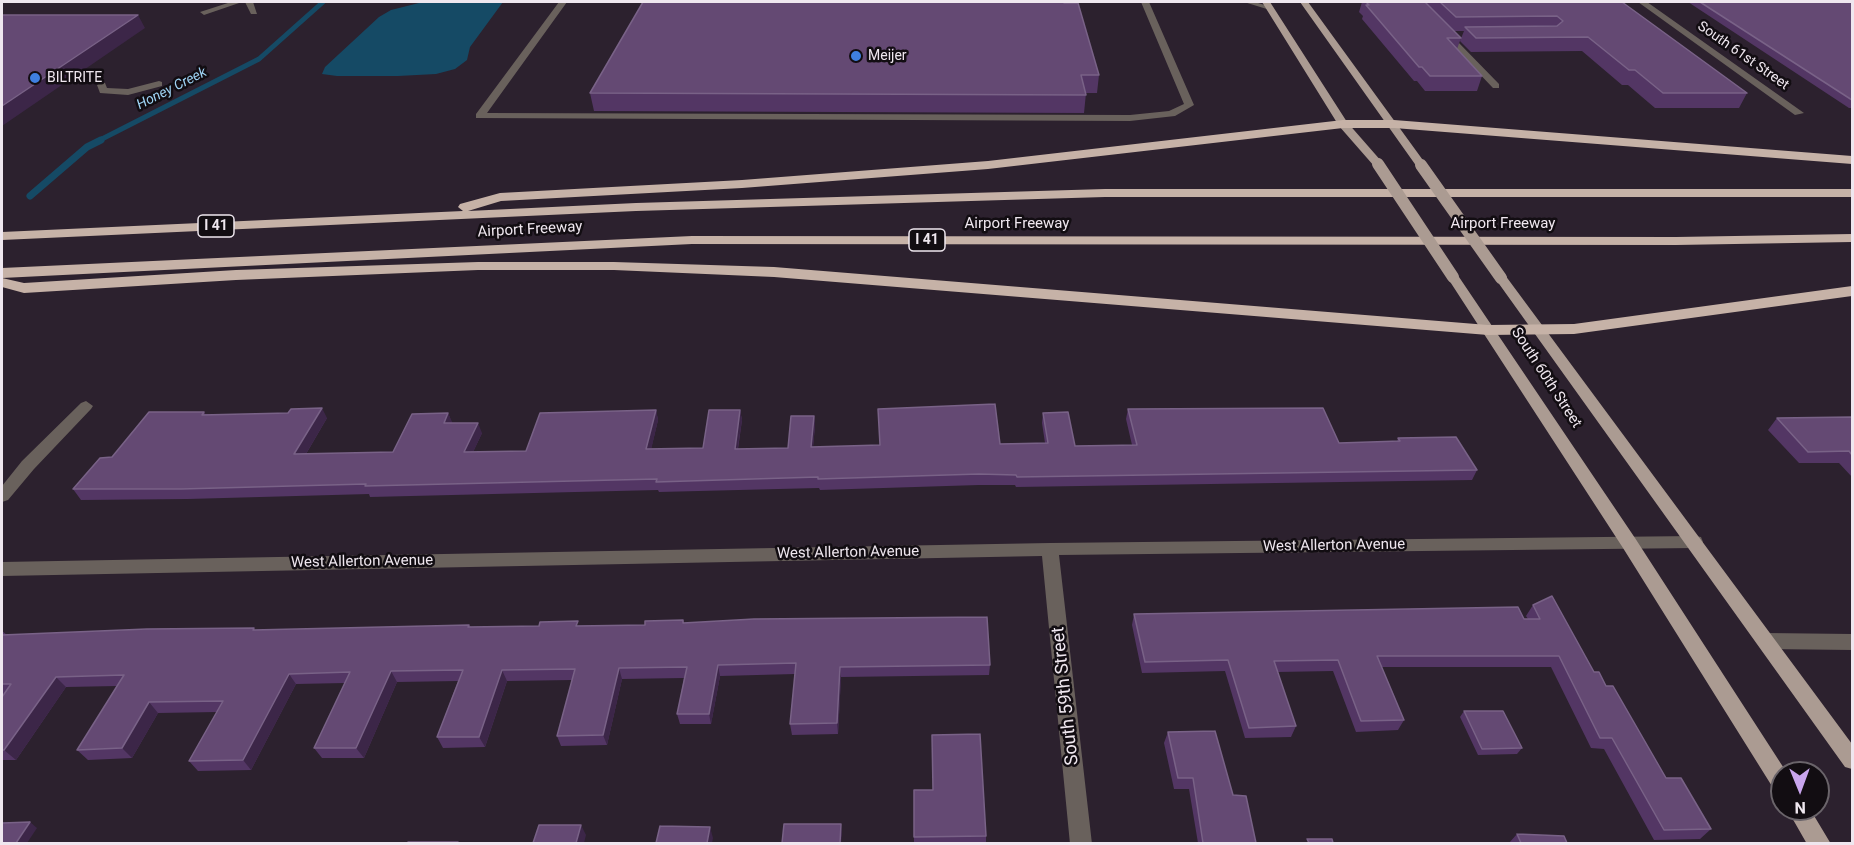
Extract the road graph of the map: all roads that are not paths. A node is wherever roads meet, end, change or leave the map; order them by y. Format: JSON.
{"nodes":[{"id":1,"x":238,"y":2,"type":"edge"},
{"id":2,"x":249,"y":2,"type":"edge"},
{"id":3,"x":563,"y":2,"type":"edge"},
{"id":4,"x":1145,"y":2,"type":"edge"},
{"id":5,"x":1248,"y":2,"type":"edge"},
{"id":6,"x":1304,"y":2,"type":"edge"},
{"id":7,"x":1415,"y":2,"type":"edge"},
{"id":8,"x":1642,"y":2,"type":"edge"},
{"id":9,"x":1268,"y":5,"type":"edge"},
{"id":10,"x":204,"y":12,"type":"dead end"},
{"id":11,"x":254,"y":12,"type":"dead end"},
{"id":12,"x":1448,"y":36,"type":"junction"},
{"id":13,"x":1459,"y":36,"type":"edge"},
{"id":14,"x":159,"y":84,"type":"dead end"},
{"id":15,"x":102,"y":85,"type":"dead end"},
{"id":16,"x":1496,"y":86,"type":"dead end"},
{"id":17,"x":1799,"y":113,"type":"dead end"},
{"id":18,"x":1343,"y":124,"type":"junction"},
{"id":19,"x":1394,"y":124,"type":"junction"},
{"id":20,"x":1852,"y":160,"type":"edge"},
{"id":21,"x":1852,"y":193,"type":"edge"},
{"id":22,"x":431,"y":216,"type":"junction"},
{"id":23,"x":2,"y":236,"type":"edge"},
{"id":24,"x":1852,"y":238,"type":"edge"},
{"id":25,"x":2,"y":273,"type":"edge"},
{"id":26,"x":2,"y":282,"type":"edge"},
{"id":27,"x":1852,"y":291,"type":"edge"},
{"id":28,"x":1488,"y":330,"type":"junction"},
{"id":29,"x":1540,"y":330,"type":"junction"},
{"id":30,"x":86,"y":406,"type":"dead end"},
{"id":31,"x":2,"y":496,"type":"edge"},
{"id":32,"x":1695,"y":542,"type":"junction"},
{"id":33,"x":1629,"y":543,"type":"junction"},
{"id":34,"x":1050,"y":549,"type":"junction"},
{"id":35,"x":2,"y":568,"type":"edge"},
{"id":36,"x":1766,"y":641,"type":"junction"},
{"id":37,"x":1852,"y":642,"type":"edge"},
{"id":38,"x":1852,"y":760,"type":"edge"},
{"id":39,"x":1770,"y":765,"type":"edge"},
{"id":40,"x":1806,"y":821,"type":"edge"},
{"id":41,"x":1081,"y":843,"type":"edge"},
{"id":42,"x":1820,"y":843,"type":"edge"}],
"edges":[{"from":1,"to":10,"type":"street"},
{"from":2,"to":11,"type":"street"},
{"from":3,"to":4,"type":"street"},
{"from":5,"to":9,"type":"street"},
{"from":6,"to":19,"type":"main road","name":"South 60th Street"},
{"from":7,"to":12,"type":"street"},
{"from":8,"to":17,"type":"street","name":"South 61st Street"},
{"from":9,"to":18,"type":"main road","name":"South 60th Street"},
{"from":12,"to":13,"type":"street"},
{"from":12,"to":16,"type":"street"},
{"from":14,"to":15,"type":"street"},
{"from":18,"to":19,"type":"highway"},
{"from":18,"to":22,"type":"highway"},
{"from":18,"to":28,"type":"main road","name":"South 60th Street","bridge":true},
{"from":19,"to":20,"type":"highway"},
{"from":19,"to":29,"type":"main road","name":"South 60th Street","bridge":true},
{"from":21,"to":22,"type":"highway","name":"Airport Freeway","number":"I 41"},
{"from":22,"to":23,"type":"highway","name":"Airport Freeway","number":"I 41"},
{"from":24,"to":25,"type":"highway","name":"Airport Freeway","number":"I 41"},
{"from":26,"to":28,"type":"highway"},
{"from":27,"to":29,"type":"highway"},
{"from":28,"to":29,"type":"highway"},
{"from":28,"to":33,"type":"main road","name":"South 60th Street"},
{"from":29,"to":32,"type":"main road","name":"South 60th Street"},
{"from":30,"to":31,"type":"street"},
{"from":32,"to":33,"type":"street","name":"West Allerton Avenue"},
{"from":32,"to":36,"type":"main road","name":"South 60th Street"},
{"from":33,"to":34,"type":"street","name":"West Allerton Avenue"},
{"from":33,"to":39,"type":"main road","name":"South 60th Street"},
{"from":34,"to":35,"type":"street","name":"West Allerton Avenue"},
{"from":34,"to":41,"type":"street","name":"South 59th Street"},
{"from":36,"to":37,"type":"street"},
{"from":36,"to":38,"type":"main road","name":"South 60th Street"},
{"from":40,"to":42,"type":"main road"}]}
